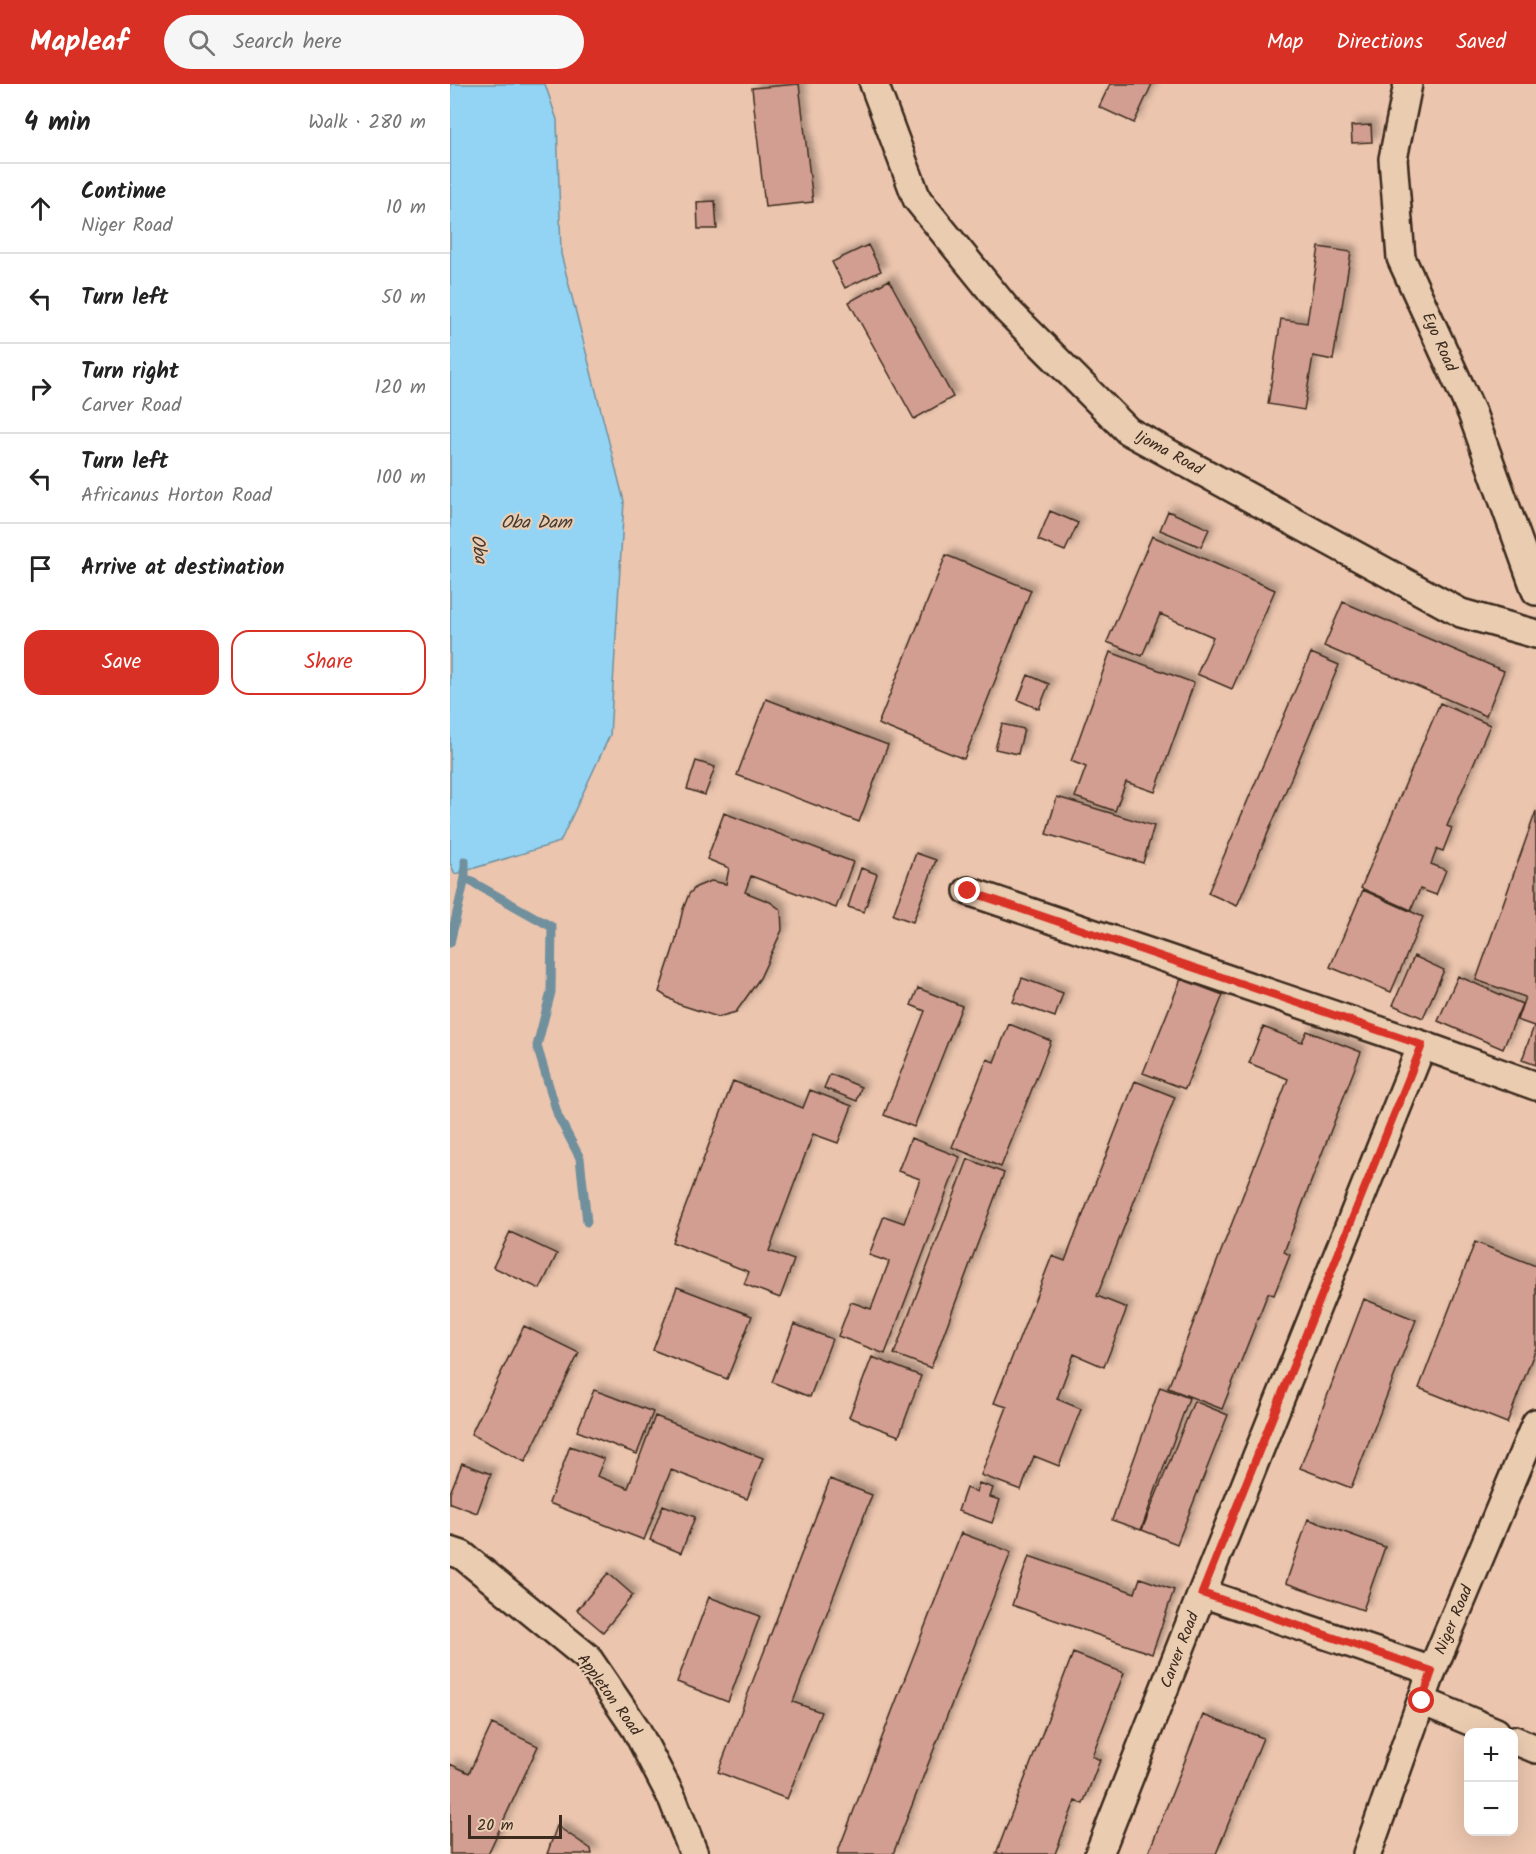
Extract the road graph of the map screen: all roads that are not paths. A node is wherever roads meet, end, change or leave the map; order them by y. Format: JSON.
{"nodes":[{"id":1,"x":874,"y":84,"type":"edge"},
{"id":2,"x":1408,"y":84,"type":"edge"},
{"id":3,"x":1536,"y":591,"type":"edge"},
{"id":4,"x":1536,"y":634,"type":"edge"},
{"id":5,"x":968,"y":891,"type":"dead end"},
{"id":6,"x":1422,"y":1045,"type":"junction"},
{"id":7,"x":1536,"y":1086,"type":"edge"},
{"id":8,"x":1536,"y":1423,"type":"edge"},
{"id":9,"x":450,"y":1551,"type":"edge"},
{"id":10,"x":1202,"y":1593,"type":"junction"},
{"id":11,"x":1432,"y":1671,"type":"junction"},
{"id":12,"x":1422,"y":1701,"type":"junction"},
{"id":13,"x":1486,"y":1728,"type":"edge"},
{"id":14,"x":1518,"y":1742,"type":"edge"},
{"id":15,"x":1536,"y":1749,"type":"edge"},
{"id":16,"x":694,"y":1854,"type":"edge"},
{"id":17,"x":1100,"y":1854,"type":"edge"},
{"id":18,"x":1367,"y":1854,"type":"edge"}],
"edges":[{"from":1,"to":4,"type":"street","name":"Ijoma Road"},
{"from":2,"to":3,"type":"street","name":"Eyo Road"},
{"from":5,"to":6,"type":"street"},
{"from":6,"to":7,"type":"street"},
{"from":6,"to":10,"type":"street","name":"Carver Road"},
{"from":8,"to":11,"type":"street","name":"Niger Road"},
{"from":9,"to":16,"type":"street","name":"Appleton Road"},
{"from":10,"to":11,"type":"street"},
{"from":10,"to":17,"type":"street","name":"Carver Road"},
{"from":11,"to":12,"type":"street","name":"Niger Road"},
{"from":12,"to":13,"type":"street"},
{"from":12,"to":18,"type":"street","name":"Niger Road"},
{"from":14,"to":15,"type":"street"}]}
